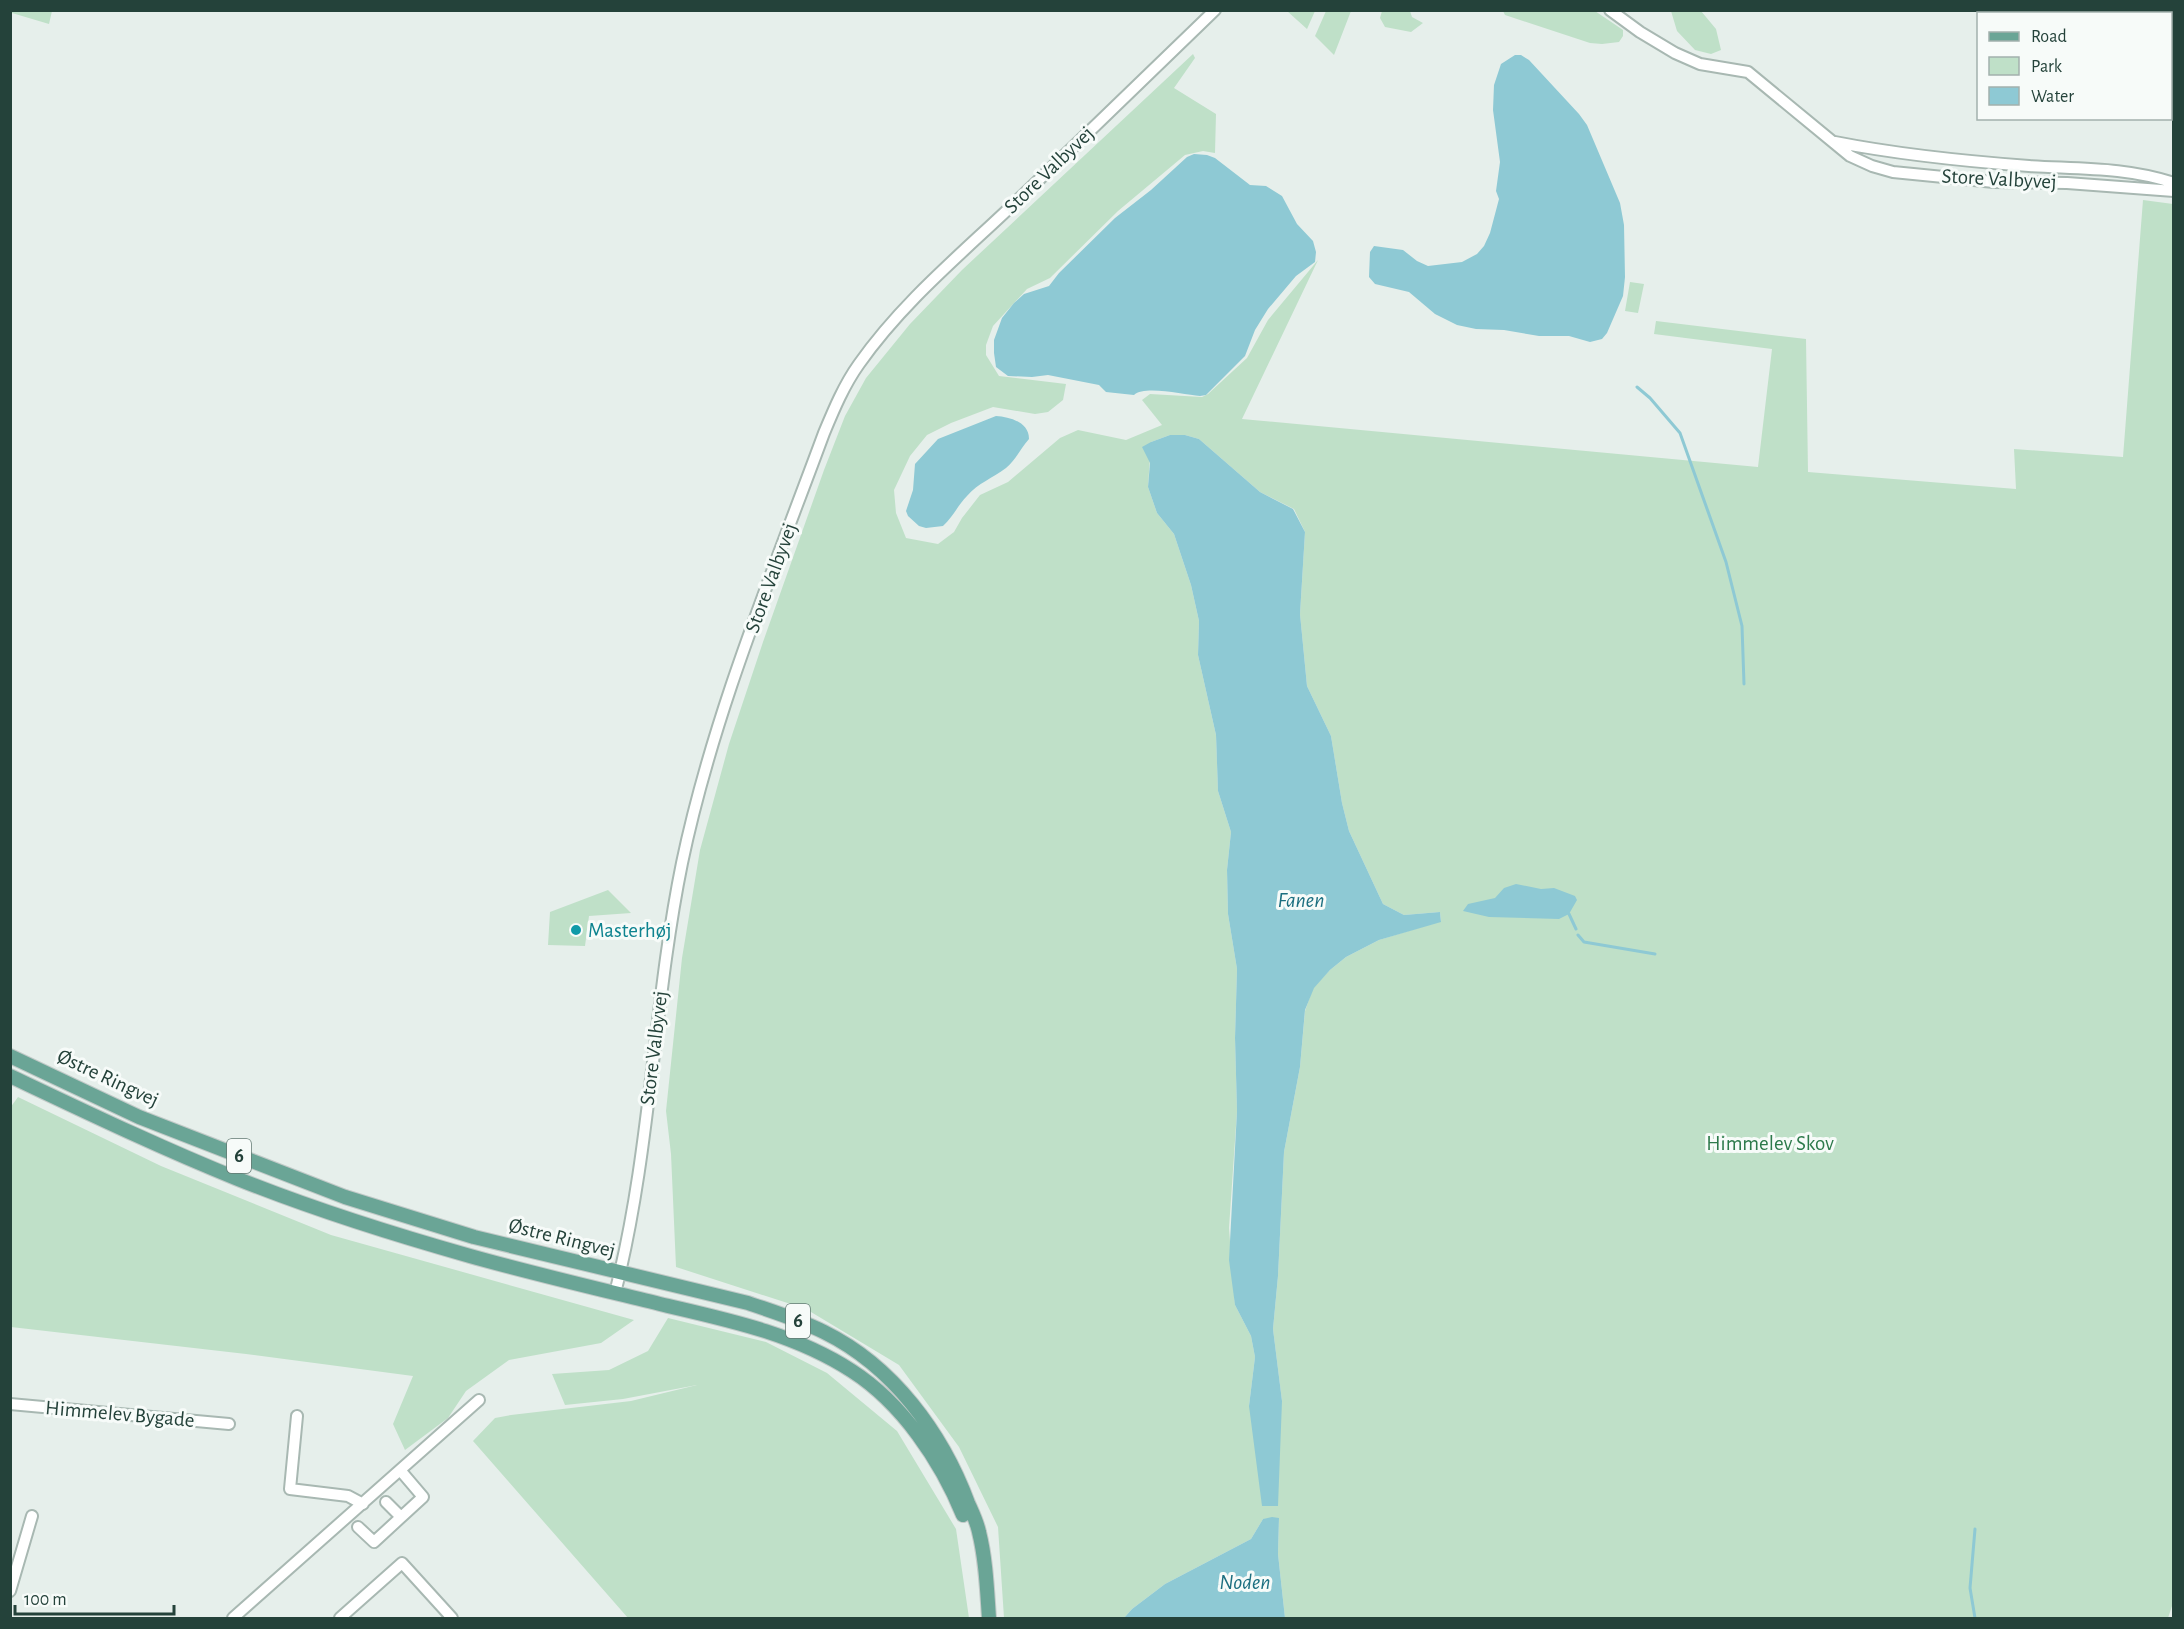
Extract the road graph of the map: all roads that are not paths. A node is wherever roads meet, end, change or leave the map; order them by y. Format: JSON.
{"nodes":[{"id":1,"x":1215,"y":10,"type":"edge"},
{"id":2,"x":1610,"y":10,"type":"edge"},
{"id":3,"x":1832,"y":142,"type":"junction"},
{"id":4,"x":2174,"y":183,"type":"edge"},
{"id":5,"x":2174,"y":191,"type":"edge"},
{"id":6,"x":11,"y":1057,"type":"edge"},
{"id":7,"x":10,"y":1077,"type":"edge"},
{"id":8,"x":620,"y":1274,"type":"junction"},
{"id":9,"x":615,"y":1293,"type":"junction"},
{"id":10,"x":479,"y":1400,"type":"dead end"},
{"id":11,"x":10,"y":1404,"type":"edge"},
{"id":12,"x":297,"y":1416,"type":"dead end"},
{"id":13,"x":229,"y":1424,"type":"dead end"},
{"id":14,"x":400,"y":1470,"type":"junction"},
{"id":15,"x":387,"y":1502,"type":"dead end"},
{"id":16,"x":363,"y":1504,"type":"junction"},
{"id":17,"x":32,"y":1516,"type":"dead end"},
{"id":18,"x":401,"y":1517,"type":"junction"},
{"id":19,"x":358,"y":1527,"type":"dead end"},
{"id":20,"x":986,"y":1579,"type":"junction"},
{"id":21,"x":10,"y":1591,"type":"edge"},
{"id":22,"x":233,"y":1618,"type":"edge"},
{"id":23,"x":340,"y":1618,"type":"edge"},
{"id":24,"x":452,"y":1618,"type":"edge"},
{"id":25,"x":989,"y":1618,"type":"edge"}],
"edges":[{"from":1,"to":8,"type":"street","name":"Store Valbyvej"},
{"from":2,"to":3,"type":"street","name":"Store Valbyvej"},
{"from":3,"to":4,"type":"street","name":"Store Valbyvej"},
{"from":3,"to":5,"type":"street","name":"Store Valbyvej"},
{"from":6,"to":8,"type":"main road","name":"Østre Ringvej","number":"6"},
{"from":7,"to":9,"type":"main road","name":"Østre Ringvej","number":"6"},
{"from":8,"to":9,"type":"street","name":"Store Valbyvej"},
{"from":8,"to":20,"type":"main road","name":"Østre Ringvej","number":"6"},
{"from":9,"to":20,"type":"main road","name":"Østre Ringvej","number":"6"},
{"from":10,"to":14,"type":"street"},
{"from":11,"to":13,"type":"street","name":"Himmelev Bygade"},
{"from":12,"to":16,"type":"street"},
{"from":14,"to":16,"type":"street"},
{"from":14,"to":18,"type":"street"},
{"from":15,"to":18,"type":"street"},
{"from":16,"to":22,"type":"street"},
{"from":17,"to":21,"type":"street"},
{"from":18,"to":19,"type":"street"},
{"from":20,"to":25,"type":"main road","name":"Østre Ringvej","number":"6"},
{"from":23,"to":24,"type":"street"}]}
